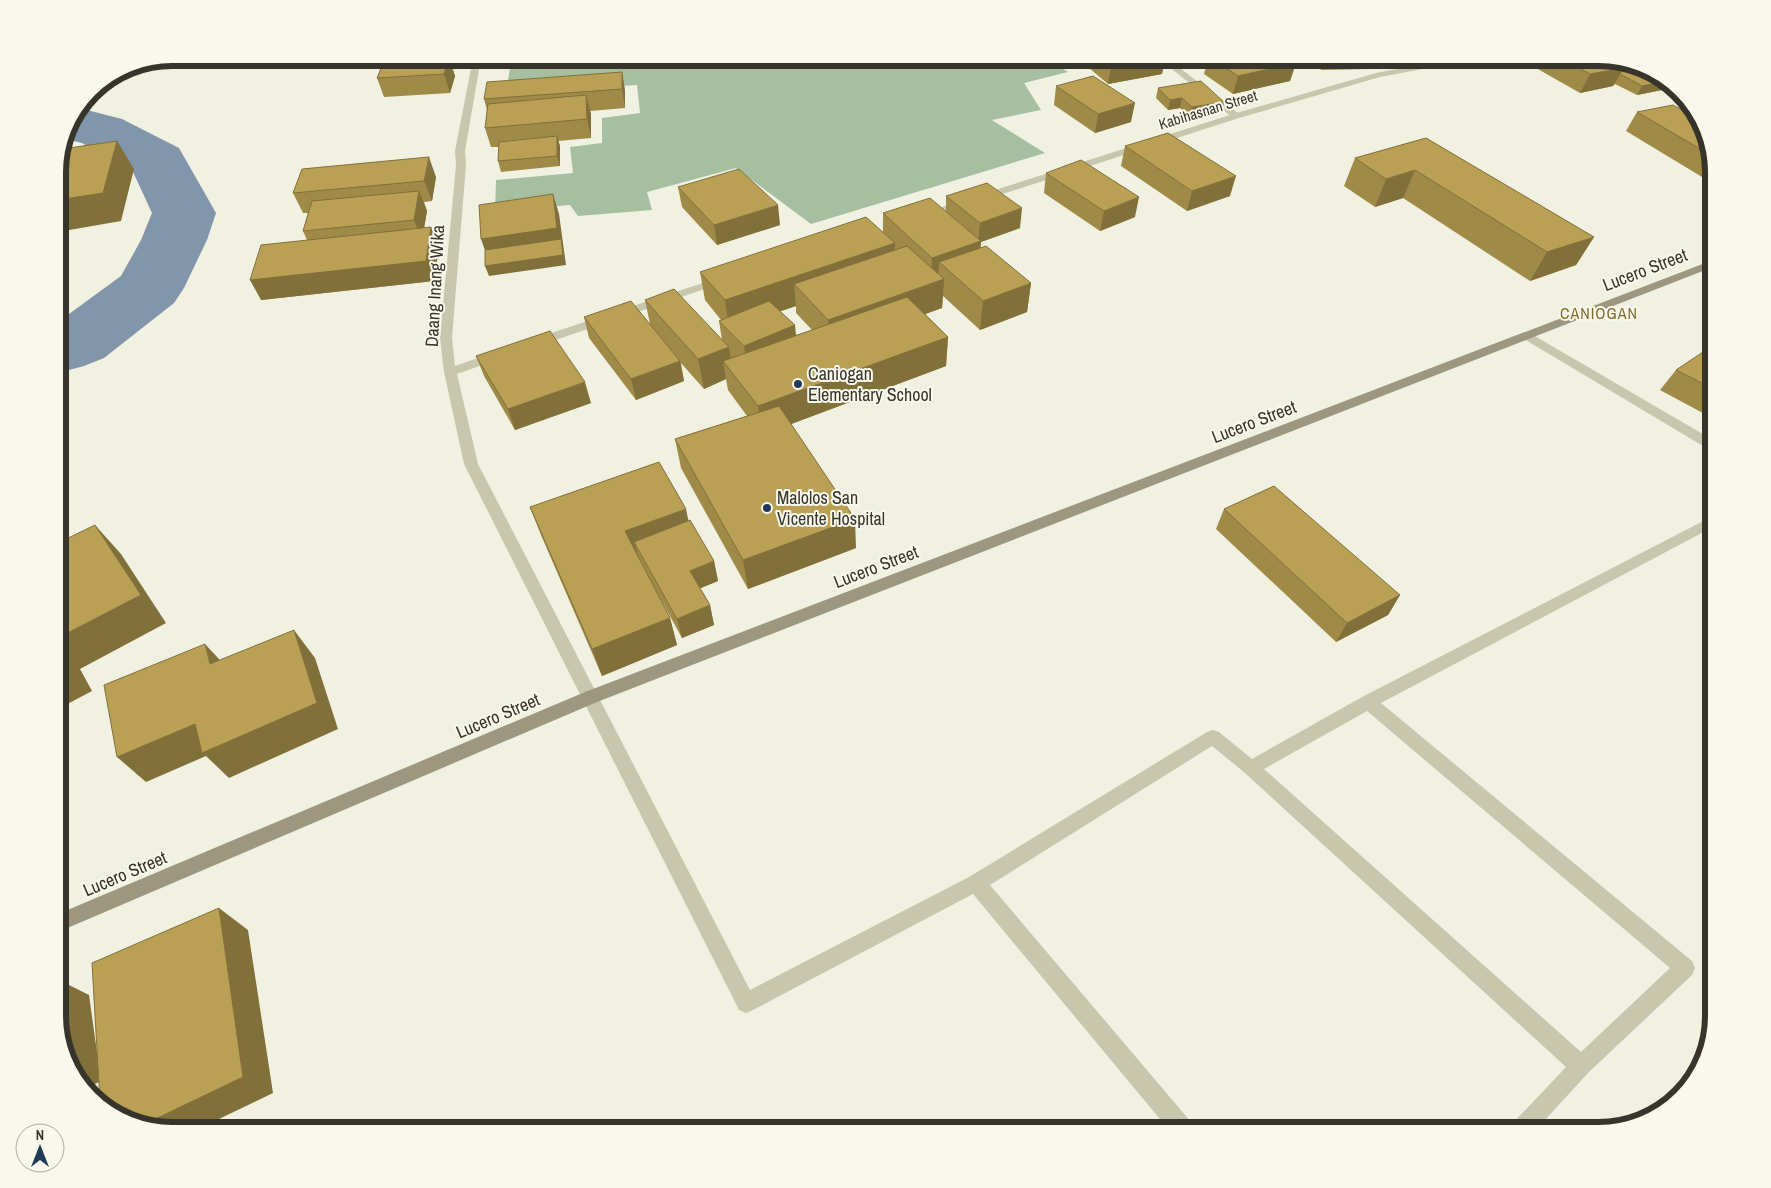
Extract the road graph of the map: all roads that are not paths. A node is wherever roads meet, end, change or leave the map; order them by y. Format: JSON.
{"nodes":[{"id":1,"x":476,"y":66,"type":"edge"},
{"id":2,"x":1172,"y":66,"type":"edge"},
{"id":3,"x":1425,"y":66,"type":"edge"},
{"id":4,"x":1236,"y":116,"type":"junction"},
{"id":5,"x":917,"y":218,"type":"edge"},
{"id":6,"x":1705,"y":267,"type":"edge"},
{"id":7,"x":732,"y":276,"type":"edge"},
{"id":8,"x":1528,"y":336,"type":"junction"},
{"id":9,"x":523,"y":346,"type":"edge"},
{"id":10,"x":505,"y":353,"type":"edge"},
{"id":11,"x":450,"y":372,"type":"junction"},
{"id":12,"x":1705,"y":441,"type":"edge"},
{"id":13,"x":1705,"y":527,"type":"edge"},
{"id":14,"x":591,"y":697,"type":"junction"},
{"id":15,"x":1368,"y":702,"type":"junction"},
{"id":16,"x":1251,"y":768,"type":"junction"},
{"id":17,"x":976,"y":883,"type":"junction"},
{"id":18,"x":66,"y":919,"type":"edge"},
{"id":19,"x":1581,"y":1066,"type":"junction"},
{"id":20,"x":1176,"y":1122,"type":"edge"},
{"id":21,"x":1529,"y":1122,"type":"edge"}],
"edges":[{"from":1,"to":11,"type":"street","name":"Daang Inang Wika"},
{"from":2,"to":4,"type":"street"},
{"from":3,"to":4,"type":"street","name":"Kabihasnan Street"},
{"from":4,"to":5,"type":"street","name":"Kabihasnan Street"},
{"from":6,"to":8,"type":"street","name":"Lucero Street"},
{"from":7,"to":9,"type":"street"},
{"from":8,"to":12,"type":"street"},
{"from":8,"to":14,"type":"street","name":"Lucero Street"},
{"from":10,"to":11,"type":"street"},
{"from":11,"to":14,"type":"street","name":"Daang Inang Wika"},
{"from":13,"to":15,"type":"street"},
{"from":14,"to":17,"type":"street","name":"Daang Inang Wika"},
{"from":14,"to":18,"type":"street","name":"Lucero Street"},
{"from":15,"to":16,"type":"street"},
{"from":15,"to":19,"type":"street"},
{"from":16,"to":17,"type":"street"},
{"from":16,"to":19,"type":"street"},
{"from":17,"to":20,"type":"street"},
{"from":19,"to":21,"type":"street"}]}
